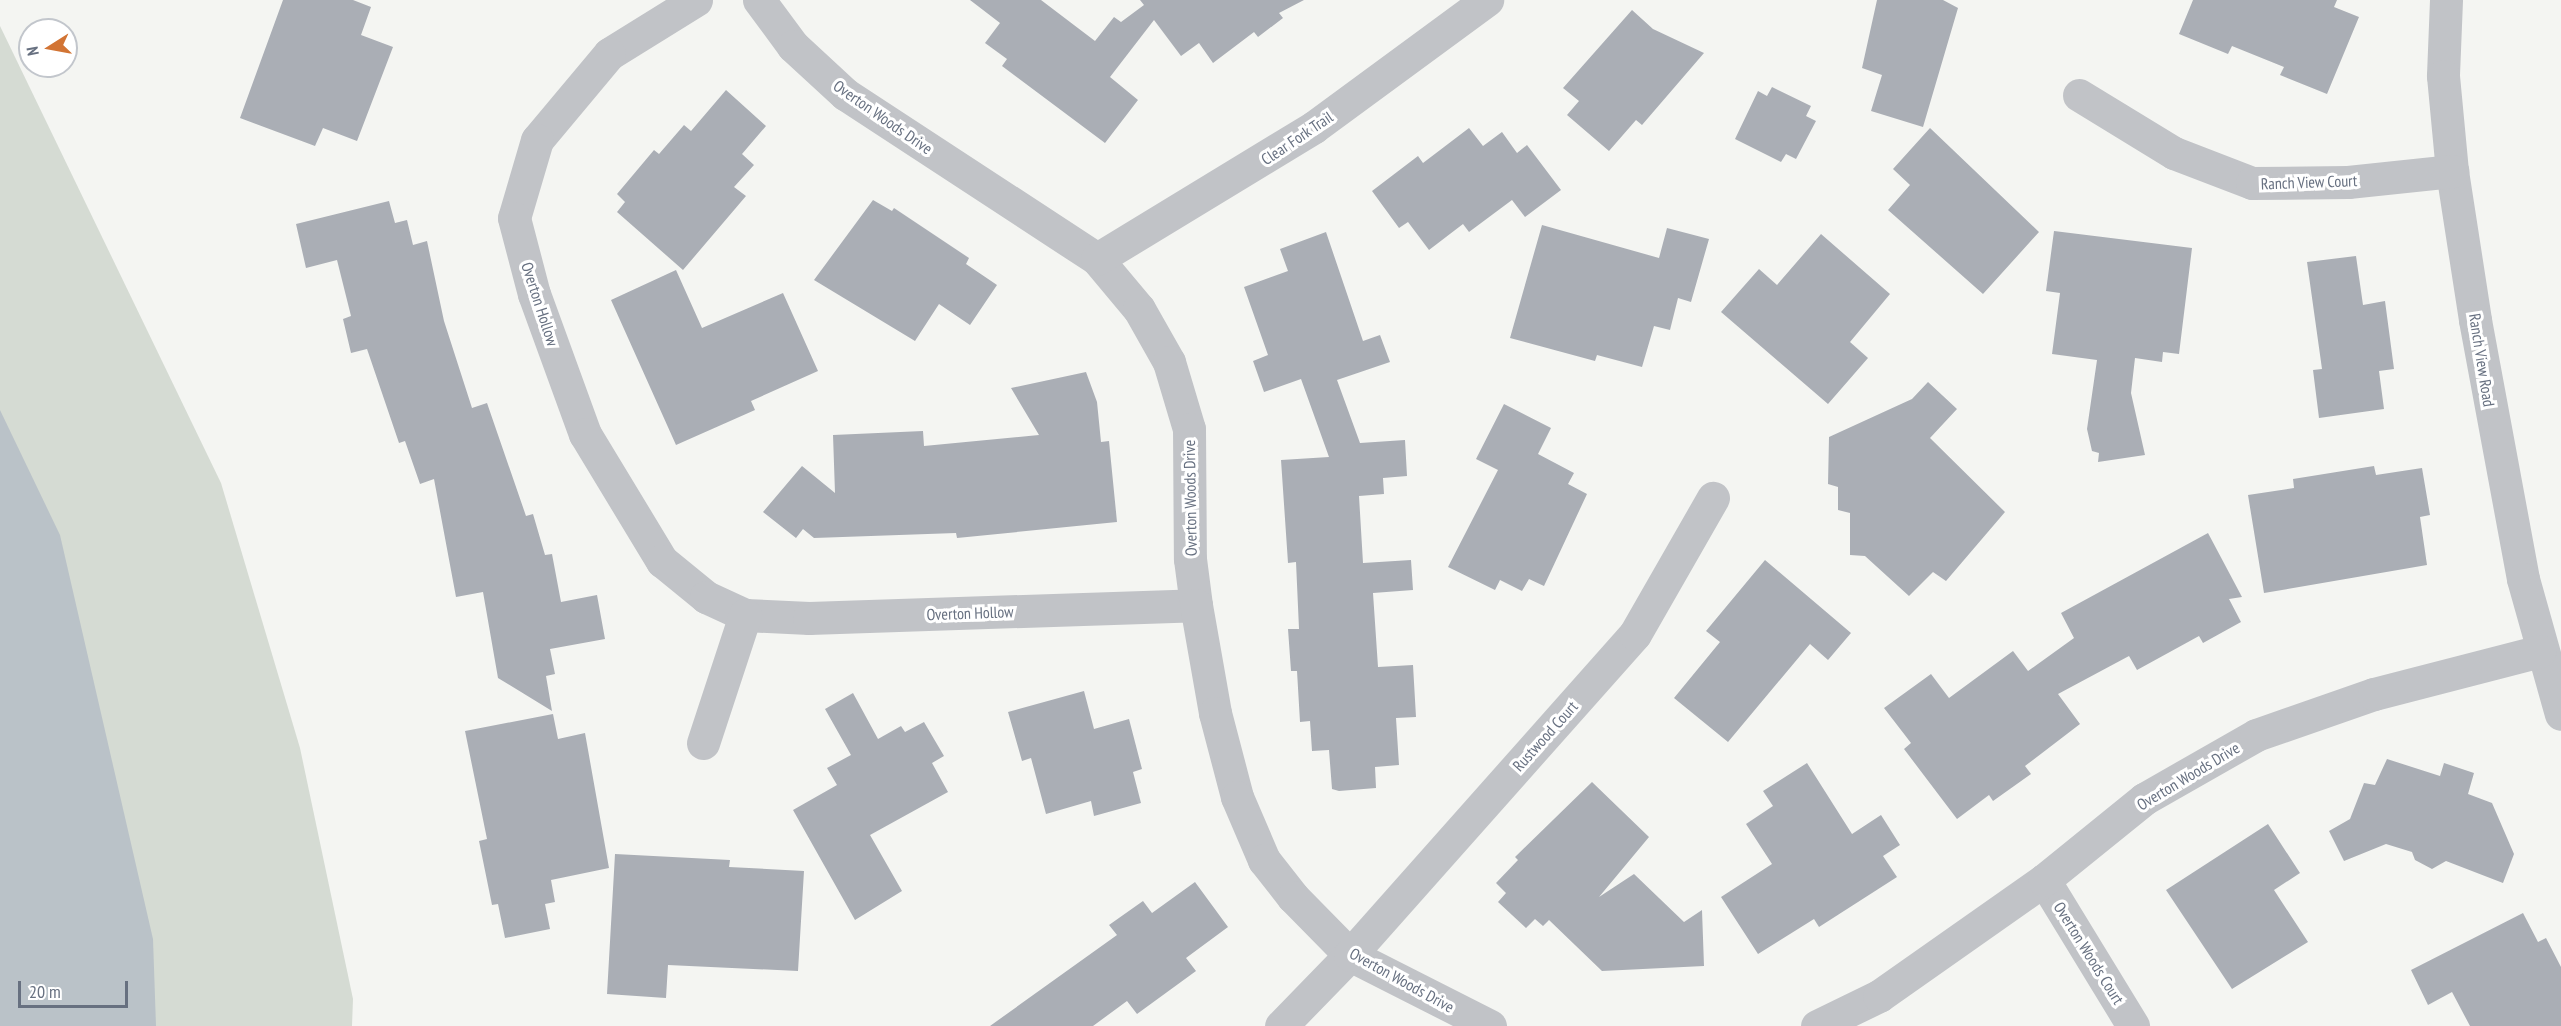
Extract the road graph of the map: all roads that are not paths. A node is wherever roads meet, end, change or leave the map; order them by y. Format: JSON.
{"nodes":[{"id":1,"x":696,"y":0,"type":"edge"},
{"id":2,"x":759,"y":0,"type":"edge"},
{"id":3,"x":1487,"y":0,"type":"edge"},
{"id":4,"x":2446,"y":0,"type":"edge"},
{"id":5,"x":2079,"y":95,"type":"dead end"},
{"id":6,"x":2452,"y":171,"type":"junction"},
{"id":7,"x":1097,"y":260,"type":"junction"},
{"id":8,"x":1713,"y":498,"type":"dead end"},
{"id":9,"x":1196,"y":605,"type":"junction"},
{"id":10,"x":745,"y":615,"type":"junction"},
{"id":11,"x":2540,"y":651,"type":"junction"},
{"id":12,"x":2561,"y":714,"type":"edge"},
{"id":13,"x":703,"y":743,"type":"dead end"},
{"id":14,"x":2044,"y":880,"type":"junction"},
{"id":15,"x":1350,"y":955,"type":"junction"},
{"id":16,"x":1281,"y":1026,"type":"edge"},
{"id":17,"x":1490,"y":1026,"type":"edge"},
{"id":18,"x":1817,"y":1026,"type":"edge"},
{"id":19,"x":2133,"y":1026,"type":"edge"}],
"edges":[{"from":1,"to":10,"type":"street","name":"Overton Hollow"},
{"from":2,"to":7,"type":"street","name":"Overton Woods Drive"},
{"from":3,"to":7,"type":"street","name":"Clear Fork Trail"},
{"from":4,"to":6,"type":"street","name":"Ranch View Road"},
{"from":5,"to":6,"type":"street","name":"Ranch View Court"},
{"from":6,"to":11,"type":"street","name":"Ranch View Road"},
{"from":7,"to":9,"type":"street","name":"Overton Woods Drive"},
{"from":8,"to":15,"type":"street","name":"Rustwood Court"},
{"from":9,"to":10,"type":"street","name":"Overton Hollow"},
{"from":9,"to":15,"type":"street","name":"Overton Woods Drive"},
{"from":10,"to":13,"type":"street"},
{"from":11,"to":12,"type":"street","name":"Ranch View Road"},
{"from":11,"to":14,"type":"street","name":"Overton Woods Drive"},
{"from":14,"to":18,"type":"street","name":"Overton Woods Drive"},
{"from":14,"to":19,"type":"street","name":"Overton Woods Court"},
{"from":15,"to":16,"type":"street","name":"Rustwood Court"},
{"from":15,"to":17,"type":"street","name":"Overton Woods Drive"}]}
